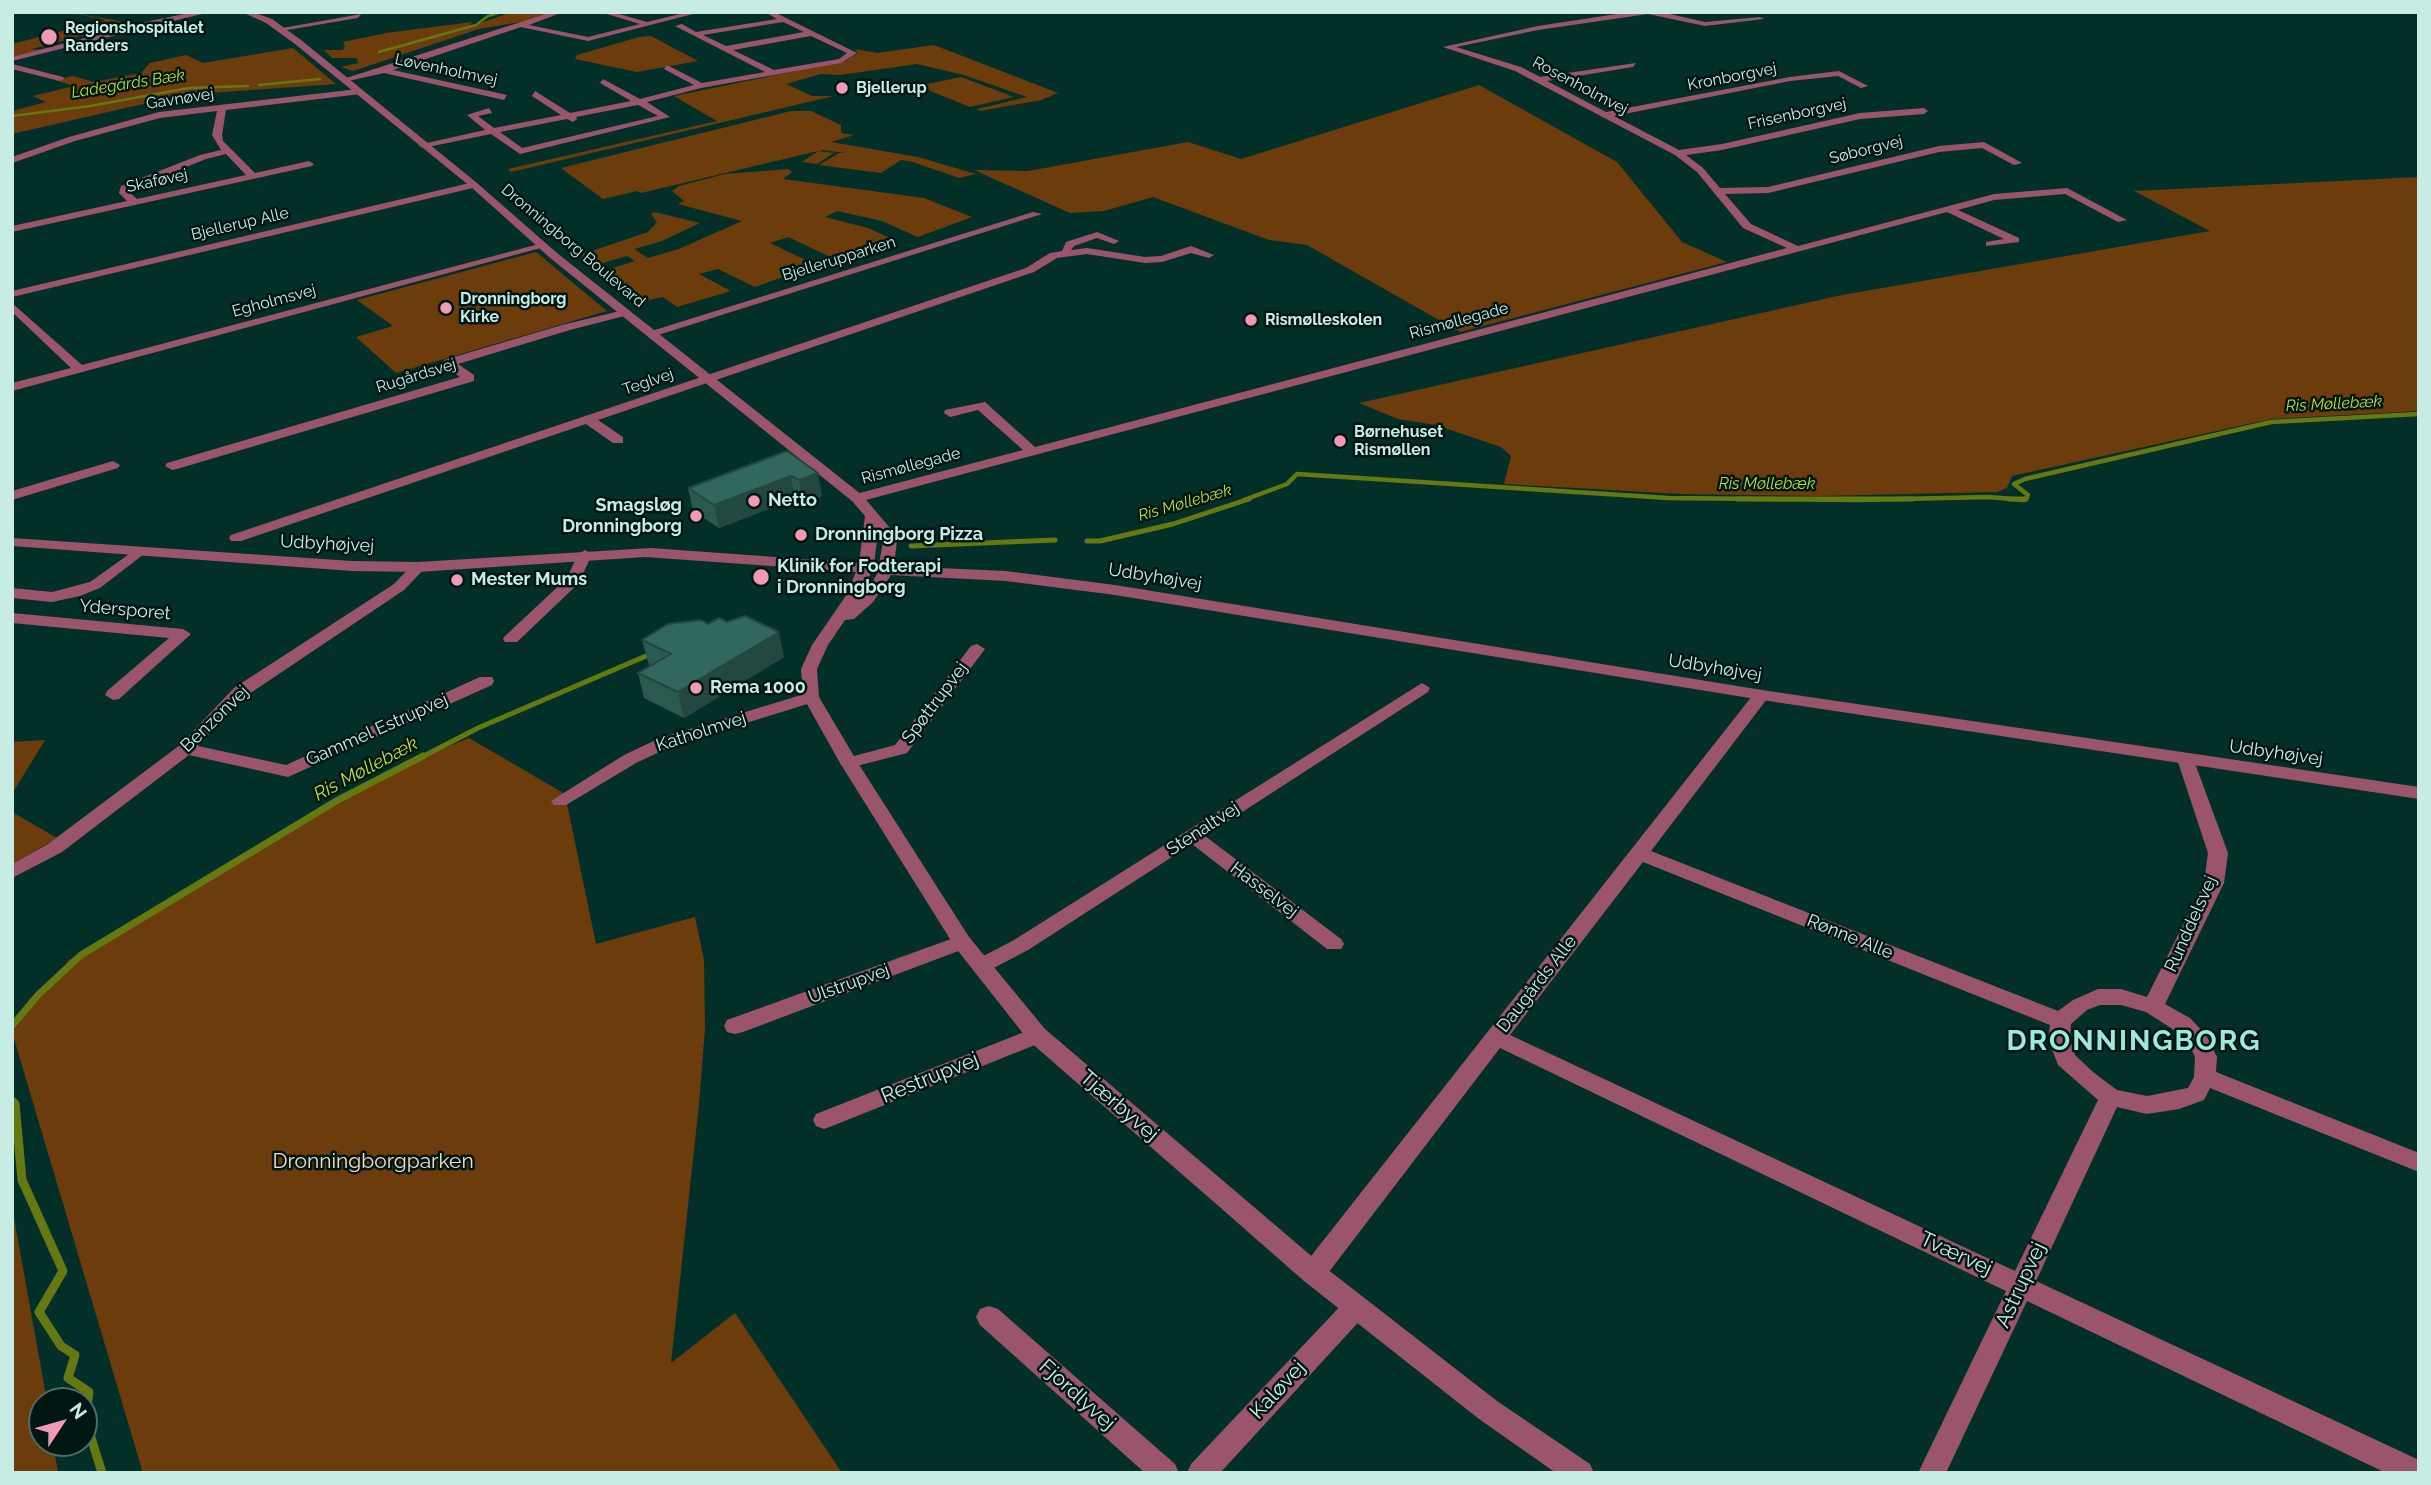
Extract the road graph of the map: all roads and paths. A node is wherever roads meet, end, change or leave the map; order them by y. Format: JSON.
{"nodes":[{"id":1,"x":207,"y":12,"type":"edge"},
{"id":2,"x":245,"y":12,"type":"edge"},
{"id":3,"x":560,"y":12,"type":"edge"},
{"id":4,"x":603,"y":12,"type":"edge"},
{"id":5,"x":698,"y":12,"type":"edge"},
{"id":6,"x":768,"y":12,"type":"edge"},
{"id":7,"x":1648,"y":12,"type":"edge"},
{"id":8,"x":358,"y":16,"type":"dead end"},
{"id":9,"x":1760,"y":19,"type":"dead end"},
{"id":10,"x":785,"y":20,"type":"junction"},
{"id":11,"x":646,"y":24,"type":"junction"},
{"id":12,"x":520,"y":25,"type":"junction"},
{"id":13,"x":679,"y":26,"type":"dead end"},
{"id":14,"x":281,"y":29,"type":"junction"},
{"id":15,"x":814,"y":33,"type":"junction"},
{"id":16,"x":696,"y":34,"type":"junction"},
{"id":17,"x":725,"y":49,"type":"junction"},
{"id":18,"x":12,"y":60,"type":"edge"},
{"id":19,"x":12,"y":65,"type":"edge"},
{"id":20,"x":1633,"y":65,"type":"dead end"},
{"id":21,"x":667,"y":67,"type":"dead end"},
{"id":22,"x":383,"y":70,"type":"junction"},
{"id":23,"x":772,"y":73,"type":"junction"},
{"id":24,"x":61,"y":79,"type":"dead end"},
{"id":25,"x":344,"y":80,"type":"junction"},
{"id":26,"x":1539,"y":80,"type":"junction"},
{"id":27,"x":603,"y":81,"type":"dead end"},
{"id":28,"x":701,"y":86,"type":"junction"},
{"id":29,"x":1864,"y":86,"type":"dead end"},
{"id":30,"x":358,"y":92,"type":"junction"},
{"id":31,"x":535,"y":94,"type":"dead end"},
{"id":32,"x":504,"y":97,"type":"dead end"},
{"id":33,"x":638,"y":102,"type":"junction"},
{"id":34,"x":222,"y":106,"type":"junction"},
{"id":35,"x":489,"y":111,"type":"dead end"},
{"id":36,"x":1924,"y":111,"type":"dead end"},
{"id":37,"x":1604,"y":114,"type":"junction"},
{"id":38,"x":569,"y":116,"type":"junction"},
{"id":39,"x":578,"y":122,"type":"dead end"},
{"id":40,"x":587,"y":128,"type":"dead end"},
{"id":41,"x":493,"y":131,"type":"junction"},
{"id":42,"x":596,"y":134,"type":"junction"},
{"id":43,"x":423,"y":145,"type":"junction"},
{"id":44,"x":226,"y":150,"type":"junction"},
{"id":45,"x":1678,"y":153,"type":"junction"},
{"id":46,"x":12,"y":160,"type":"edge"},
{"id":47,"x":2017,"y":163,"type":"dead end"},
{"id":48,"x":309,"y":164,"type":"dead end"},
{"id":49,"x":251,"y":176,"type":"junction"},
{"id":50,"x":474,"y":185,"type":"junction"},
{"id":51,"x":1719,"y":191,"type":"junction"},
{"id":52,"x":135,"y":202,"type":"junction"},
{"id":53,"x":1948,"y":209,"type":"junction"},
{"id":54,"x":1037,"y":214,"type":"dead end"},
{"id":55,"x":2122,"y":220,"type":"dead end"},
{"id":56,"x":12,"y":229,"type":"edge"},
{"id":57,"x":1114,"y":241,"type":"dead end"},
{"id":58,"x":1990,"y":244,"type":"dead end"},
{"id":59,"x":543,"y":246,"type":"junction"},
{"id":60,"x":1797,"y":249,"type":"junction"},
{"id":61,"x":1068,"y":252,"type":"junction"},
{"id":62,"x":1209,"y":255,"type":"dead end"},
{"id":63,"x":12,"y":294,"type":"edge"},
{"id":64,"x":12,"y":306,"type":"edge"},
{"id":65,"x":624,"y":313,"type":"junction"},
{"id":66,"x":651,"y":333,"type":"junction"},
{"id":67,"x":79,"y":369,"type":"junction"},
{"id":68,"x":706,"y":378,"type":"junction"},
{"id":69,"x":12,"y":387,"type":"edge"},
{"id":70,"x":950,"y":413,"type":"dead end"},
{"id":71,"x":587,"y":419,"type":"junction"},
{"id":72,"x":618,"y":440,"type":"dead end"},
{"id":73,"x":1033,"y":452,"type":"junction"},
{"id":74,"x":113,"y":465,"type":"dead end"},
{"id":75,"x":172,"y":466,"type":"dead end"},
{"id":76,"x":12,"y":496,"type":"edge"},
{"id":77,"x":857,"y":498,"type":"junction"},
{"id":78,"x":872,"y":516,"type":"junction"},
{"id":79,"x":236,"y":538,"type":"dead end"},
{"id":80,"x":12,"y":542,"type":"edge"},
{"id":81,"x":139,"y":551,"type":"junction"},
{"id":82,"x":585,"y":554,"type":"junction"},
{"id":83,"x":867,"y":562,"type":"junction"},
{"id":84,"x":887,"y":564,"type":"junction"},
{"id":85,"x":418,"y":567,"type":"junction"},
{"id":86,"x":12,"y":593,"type":"edge"},
{"id":87,"x":12,"y":618,"type":"edge"},
{"id":88,"x":832,"y":629,"type":"junction"},
{"id":89,"x":511,"y":639,"type":"dead end"},
{"id":90,"x":977,"y":649,"type":"dead end"},
{"id":91,"x":486,"y":681,"type":"dead end"},
{"id":92,"x":1422,"y":688,"type":"dead end"},
{"id":93,"x":113,"y":695,"type":"dead end"},
{"id":94,"x":1762,"y":695,"type":"junction"},
{"id":95,"x":811,"y":697,"type":"junction"},
{"id":96,"x":186,"y":749,"type":"junction"},
{"id":97,"x":2186,"y":759,"type":"junction"},
{"id":98,"x":849,"y":763,"type":"junction"},
{"id":99,"x":2419,"y":793,"type":"edge"},
{"id":100,"x":560,"y":801,"type":"dead end"},
{"id":101,"x":1193,"y":836,"type":"junction"},
{"id":102,"x":1639,"y":853,"type":"junction"},
{"id":103,"x":12,"y":872,"type":"edge"},
{"id":104,"x":962,"y":942,"type":"junction"},
{"id":105,"x":1334,"y":944,"type":"dead end"},
{"id":106,"x":981,"y":966,"type":"junction"},
{"id":107,"x":2153,"y":1007,"type":"junction"},
{"id":108,"x":2061,"y":1021,"type":"junction"},
{"id":109,"x":735,"y":1026,"type":"dead end"},
{"id":110,"x":1037,"y":1035,"type":"junction"},
{"id":111,"x":1496,"y":1037,"type":"junction"},
{"id":112,"x":2205,"y":1077,"type":"junction"},
{"id":113,"x":2111,"y":1097,"type":"junction"},
{"id":114,"x":824,"y":1120,"type":"dead end"},
{"id":115,"x":2419,"y":1163,"type":"edge"},
{"id":116,"x":1313,"y":1273,"type":"junction"},
{"id":117,"x":2021,"y":1284,"type":"junction"},
{"id":118,"x":1356,"y":1307,"type":"junction"},
{"id":119,"x":989,"y":1317,"type":"dead end"},
{"id":120,"x":1165,"y":1473,"type":"edge"},
{"id":121,"x":1201,"y":1473,"type":"edge"},
{"id":122,"x":1580,"y":1473,"type":"edge"},
{"id":123,"x":1932,"y":1473,"type":"edge"},
{"id":124,"x":2416,"y":1473,"type":"edge"}],
"edges":[{"from":1,"to":18,"type":"street"},
{"from":2,"to":14,"type":"street","name":"Dronningborg Boulevard"},
{"from":3,"to":12,"type":"street","name":"Løvenholmvej"},
{"from":4,"to":11,"type":"street","name":"Løvenholmvej"},
{"from":5,"to":11,"type":"street","name":"Løvenholmvej"},
{"from":6,"to":10,"type":"street"},
{"from":7,"to":9,"type":"street"},
{"from":7,"to":26,"type":"street","name":"Rosenholmvej"},
{"from":8,"to":14,"type":"street"},
{"from":10,"to":15,"type":"street"},
{"from":10,"to":16,"type":"street"},
{"from":11,"to":12,"type":"street","name":"Løvenholmvej"},
{"from":12,"to":22,"type":"street","name":"Løvenholmvej"},
{"from":13,"to":16,"type":"street"},
{"from":14,"to":25,"type":"street","name":"Dronningborg Boulevard"},
{"from":15,"to":17,"type":"street"},
{"from":15,"to":23,"type":"street"},
{"from":16,"to":17,"type":"street"},
{"from":17,"to":23,"type":"street"},
{"from":19,"to":24,"type":"street"},
{"from":20,"to":26,"type":"street"},
{"from":21,"to":28,"type":"street"},
{"from":22,"to":25,"type":"street","name":"Løvenholmvej"},
{"from":22,"to":32,"type":"street","name":"Løvenholmvej"},
{"from":23,"to":28,"type":"street"},
{"from":25,"to":30,"type":"street","name":"Dronningborg Boulevard"},
{"from":26,"to":37,"type":"street","name":"Rosenholmvej"},
{"from":27,"to":33,"type":"street","name":"Løvenholmvej"},
{"from":28,"to":33,"type":"street"},
{"from":29,"to":37,"type":"street","name":"Kronborgvej"},
{"from":30,"to":34,"type":"street","name":"Gavnøvej"},
{"from":30,"to":43,"type":"street","name":"Dronningborg Boulevard"},
{"from":31,"to":38,"type":"street"},
{"from":33,"to":38,"type":"street"},
{"from":33,"to":42,"type":"street","name":"Løvenholmvej"},
{"from":34,"to":44,"type":"street"},
{"from":34,"to":46,"type":"street","name":"Gavnøvej"},
{"from":35,"to":41,"type":"street","name":"Løvenholmvej"},
{"from":36,"to":45,"type":"street","name":"Frisenborgvej"},
{"from":37,"to":45,"type":"street","name":"Rosenholmvej"},
{"from":38,"to":39,"type":"street"},
{"from":38,"to":41,"type":"street"},
{"from":40,"to":42,"type":"street"},
{"from":41,"to":42,"type":"street","name":"Løvenholmvej"},
{"from":41,"to":43,"type":"street"},
{"from":43,"to":50,"type":"street","name":"Dronningborg Boulevard"},
{"from":44,"to":49,"type":"street"},
{"from":44,"to":52,"type":"street"},
{"from":45,"to":51,"type":"street","name":"Rosenholmvej"},
{"from":47,"to":51,"type":"street","name":"Søborgvej"},
{"from":48,"to":49,"type":"street","name":"Skaføvej"},
{"from":49,"to":52,"type":"street","name":"Skaføvej"},
{"from":50,"to":59,"type":"street","name":"Dronningborg Boulevard"},
{"from":50,"to":63,"type":"street","name":"Bjellerup Alle"},
{"from":51,"to":60,"type":"street","name":"Rosenholmvej"},
{"from":52,"to":56,"type":"street","name":"Skaføvej"},
{"from":53,"to":55,"type":"street","name":"Rismøllegade"},
{"from":53,"to":58,"type":"street"},
{"from":53,"to":60,"type":"street","name":"Rismøllegade"},
{"from":54,"to":66,"type":"street","name":"Bjellerupparken"},
{"from":57,"to":61,"type":"street","name":"Teglvej"},
{"from":59,"to":65,"type":"street","name":"Dronningborg Boulevard"},
{"from":59,"to":67,"type":"street","name":"Egholmsvej"},
{"from":60,"to":73,"type":"street","name":"Rismøllegade"},
{"from":61,"to":62,"type":"street","name":"Teglvej"},
{"from":61,"to":68,"type":"street","name":"Teglvej"},
{"from":64,"to":67,"type":"street"},
{"from":65,"to":66,"type":"street","name":"Dronningborg Boulevard"},
{"from":65,"to":75,"type":"street","name":"Rugårdsvej"},
{"from":66,"to":68,"type":"street","name":"Dronningborg Boulevard"},
{"from":67,"to":69,"type":"street","name":"Egholmsvej"},
{"from":68,"to":71,"type":"street","name":"Teglvej"},
{"from":68,"to":77,"type":"street","name":"Dronningborg Boulevard"},
{"from":70,"to":73,"type":"street"},
{"from":71,"to":72,"type":"street"},
{"from":71,"to":79,"type":"street","name":"Teglvej"},
{"from":73,"to":77,"type":"street","name":"Rismøllegade"},
{"from":74,"to":76,"type":"street"},
{"from":77,"to":78,"type":"street","name":"Dronningborg Boulevard"},
{"from":78,"to":83,"type":"street"},
{"from":78,"to":84,"type":"street","name":"Dronningborg Boulevard"},
{"from":80,"to":81,"type":"street","name":"Udbyhøjvej"},
{"from":81,"to":85,"type":"street","name":"Udbyhøjvej"},
{"from":81,"to":86,"type":"street"},
{"from":82,"to":83,"type":"street","name":"Udbyhøjvej"},
{"from":82,"to":85,"type":"street","name":"Udbyhøjvej"},
{"from":82,"to":89,"type":"street"},
{"from":83,"to":84,"type":"street","name":"Udbyhøjvej"},
{"from":83,"to":88,"type":"street"},
{"from":84,"to":88,"type":"street"},
{"from":84,"to":94,"type":"street","name":"Udbyhøjvej"},
{"from":85,"to":96,"type":"street","name":"Benzonvej"},
{"from":87,"to":93,"type":"street","name":"Ydersporet"},
{"from":88,"to":95,"type":"street"},
{"from":90,"to":98,"type":"street","name":"Spøttrupvej"},
{"from":91,"to":96,"type":"street","name":"Gammel Estrupvej"},
{"from":92,"to":101,"type":"street","name":"Stenaltvej"},
{"from":94,"to":97,"type":"street","name":"Udbyhøjvej"},
{"from":94,"to":102,"type":"street","name":"Daugårds Alle"},
{"from":95,"to":98,"type":"street","name":"Tjærbyvej"},
{"from":95,"to":100,"type":"street","name":"Katholmvej"},
{"from":96,"to":103,"type":"street","name":"Benzonvej"},
{"from":97,"to":99,"type":"street","name":"Udbyhøjvej"},
{"from":97,"to":107,"type":"street","name":"Runddelsvej"},
{"from":98,"to":104,"type":"street","name":"Tjærbyvej"},
{"from":101,"to":105,"type":"street","name":"Hasselvej"},
{"from":101,"to":106,"type":"street","name":"Stenaltvej"},
{"from":102,"to":108,"type":"street","name":"Rønne Alle"},
{"from":102,"to":111,"type":"street","name":"Daugårds Alle"},
{"from":104,"to":106,"type":"street","name":"Tjærbyvej"},
{"from":104,"to":109,"type":"street","name":"Ulstrupvej"},
{"from":106,"to":110,"type":"street","name":"Tjærbyvej"},
{"from":107,"to":108,"type":"street"},
{"from":107,"to":112,"type":"street"},
{"from":108,"to":113,"type":"street"},
{"from":110,"to":114,"type":"street","name":"Restrupvej"},
{"from":110,"to":116,"type":"street","name":"Tjærbyvej"},
{"from":111,"to":116,"type":"street","name":"Daugårds Alle"},
{"from":111,"to":117,"type":"street","name":"Tværvej"},
{"from":112,"to":113,"type":"street"},
{"from":112,"to":115,"type":"street"},
{"from":113,"to":117,"type":"street","name":"Astrupvej"},
{"from":116,"to":118,"type":"street","name":"Tjærbyvej"},
{"from":117,"to":123,"type":"street","name":"Astrupvej"},
{"from":117,"to":124,"type":"street","name":"Tværvej"},
{"from":118,"to":121,"type":"street","name":"Kaløvej"},
{"from":118,"to":122,"type":"street","name":"Tjærbyvej"},
{"from":119,"to":120,"type":"street","name":"Fjordlyvej"}]}
